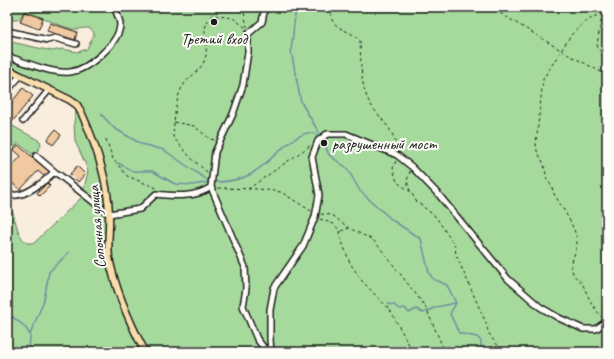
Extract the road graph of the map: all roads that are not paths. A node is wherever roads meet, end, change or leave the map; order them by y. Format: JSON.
{"nodes":[{"id":1,"x":114,"y":7,"type":"edge"},
{"id":2,"x":265,"y":7,"type":"edge"},
{"id":3,"x":7,"y":31,"type":"edge"},
{"id":4,"x":76,"y":44,"type":"dead end"},
{"id":5,"x":7,"y":56,"type":"edge"},
{"id":6,"x":7,"y":70,"type":"edge"},
{"id":7,"x":20,"y":76,"type":"junction"},
{"id":8,"x":49,"y":90,"type":"junction"},
{"id":9,"x":7,"y":91,"type":"edge"},
{"id":10,"x":23,"y":121,"type":"dead end"},
{"id":11,"x":36,"y":156,"type":"dead end"},
{"id":12,"x":57,"y":174,"type":"junction"},
{"id":13,"x":211,"y":187,"type":"junction"},
{"id":14,"x":7,"y":191,"type":"edge"},
{"id":15,"x":109,"y":214,"type":"junction"},
{"id":16,"x":607,"y":321,"type":"edge"},
{"id":17,"x":145,"y":352,"type":"edge"},
{"id":18,"x":267,"y":352,"type":"edge"},
{"id":19,"x":271,"y":352,"type":"edge"}],
"edges":[{"from":1,"to":5,"type":"street"},
{"from":2,"to":13,"type":"street"},
{"from":3,"to":4,"type":"street"},
{"from":6,"to":7,"type":"main road","name":"Сопочная улица"},
{"from":7,"to":8,"type":"main road","name":"Сопочная улица"},
{"from":7,"to":9,"type":"street"},
{"from":8,"to":10,"type":"street"},
{"from":8,"to":15,"type":"main road","name":"Сопочная улица"},
{"from":11,"to":12,"type":"street"},
{"from":12,"to":14,"type":"street"},
{"from":12,"to":15,"type":"street"},
{"from":13,"to":15,"type":"street"},
{"from":13,"to":18,"type":"street"},
{"from":15,"to":17,"type":"main road","name":"Сопочная улица"},
{"from":16,"to":19,"type":"street"}]}
